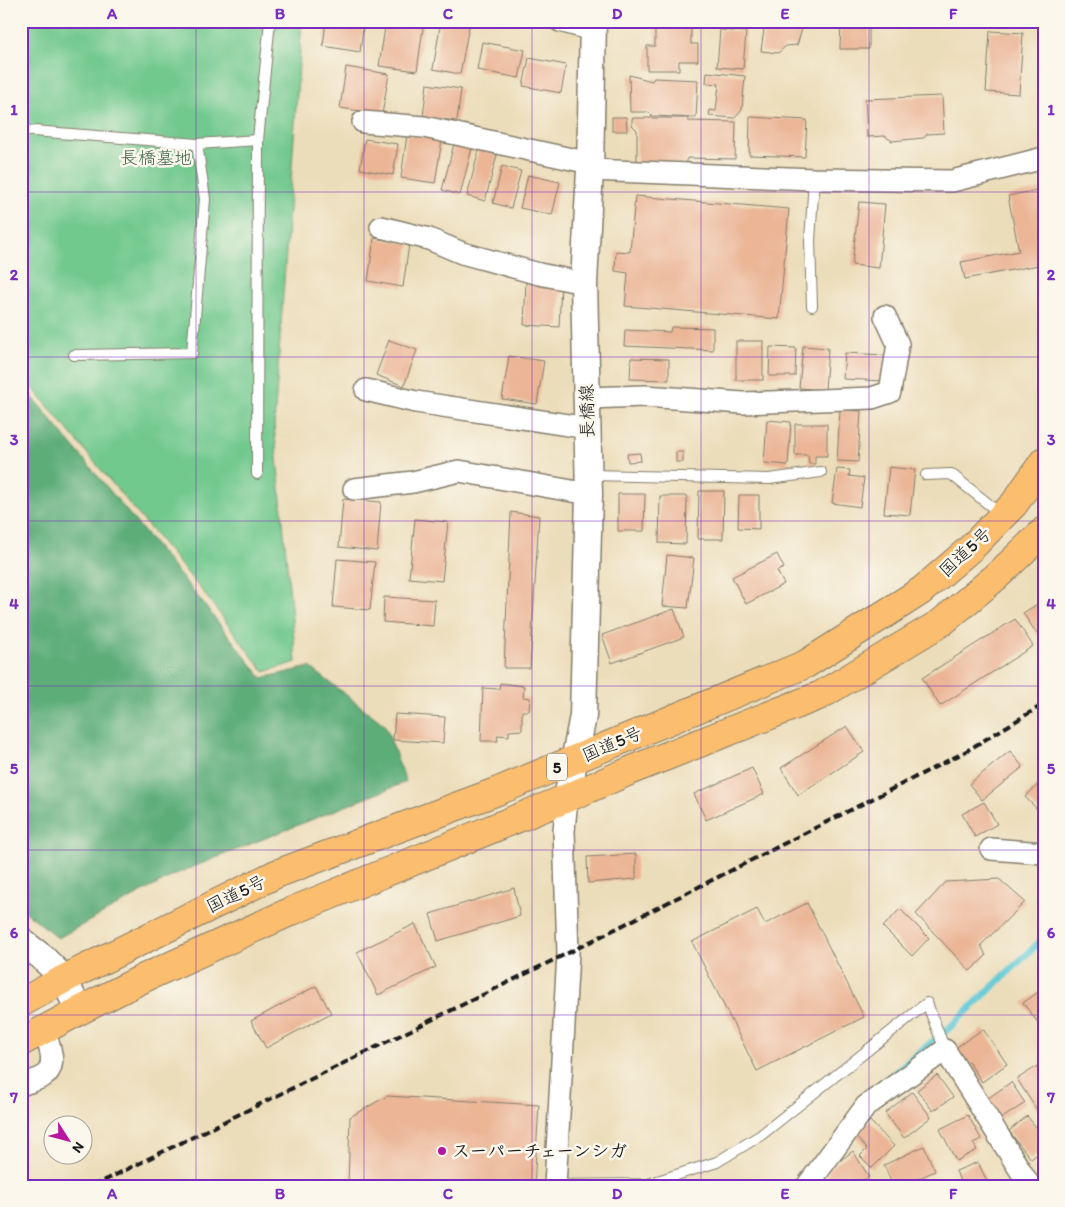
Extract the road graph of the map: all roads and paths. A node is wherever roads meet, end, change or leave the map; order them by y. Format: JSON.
{"nodes":[{"id":1,"x":270,"y":21,"type":"edge"},
{"id":2,"x":560,"y":21,"type":"edge"},
{"id":3,"x":593,"y":25,"type":"edge"},
{"id":4,"x":363,"y":122,"type":"dead end"},
{"id":5,"x":21,"y":130,"type":"edge"},
{"id":6,"x":258,"y":140,"type":"junction"},
{"id":7,"x":197,"y":144,"type":"junction"},
{"id":8,"x":1044,"y":158,"type":"edge"},
{"id":9,"x":590,"y":166,"type":"junction"},
{"id":10,"x":814,"y":179,"type":"junction"},
{"id":11,"x":381,"y":227,"type":"dead end"},
{"id":12,"x":584,"y":283,"type":"junction"},
{"id":13,"x":812,"y":306,"type":"dead end"},
{"id":14,"x":885,"y":316,"type":"dead end"},
{"id":15,"x":74,"y":355,"type":"dead end"},
{"id":16,"x":366,"y":390,"type":"dead end"},
{"id":17,"x":587,"y":398,"type":"junction"},
{"id":18,"x":588,"y":428,"type":"junction"},
{"id":19,"x":1044,"y":461,"type":"edge"},
{"id":20,"x":822,"y":472,"type":"dead end"},
{"id":21,"x":257,"y":474,"type":"dead end"},
{"id":22,"x":926,"y":475,"type":"dead end"},
{"id":23,"x":589,"y":485,"type":"junction"},
{"id":24,"x":354,"y":489,"type":"dead end"},
{"id":25,"x":1002,"y":515,"type":"junction"},
{"id":26,"x":1044,"y":531,"type":"edge"},
{"id":27,"x":576,"y":759,"type":"junction"},
{"id":28,"x":567,"y":798,"type":"junction"},
{"id":29,"x":991,"y":849,"type":"dead end"},
{"id":30,"x":1044,"y":854,"type":"edge"},
{"id":31,"x":21,"y":941,"type":"edge"},
{"id":32,"x":64,"y":979,"type":"junction"},
{"id":33,"x":21,"y":1003,"type":"edge"},
{"id":34,"x":79,"y":1011,"type":"junction"},
{"id":35,"x":32,"y":1036,"type":"edge"},
{"id":36,"x":945,"y":1050,"type":"junction"},
{"id":37,"x":21,"y":1085,"type":"edge"},
{"id":38,"x":1044,"y":1176,"type":"edge"},
{"id":39,"x":555,"y":1185,"type":"edge"},
{"id":40,"x":807,"y":1186,"type":"edge"},
{"id":41,"x":1030,"y":1186,"type":"edge"},
{"id":42,"x":1034,"y":1186,"type":"edge"}],
"edges":[{"from":1,"to":6,"type":"lane"},
{"from":2,"to":3,"type":"street"},
{"from":3,"to":9,"type":"street","name":"長橋線"},
{"from":4,"to":9,"type":"street"},
{"from":5,"to":7,"type":"lane"},
{"from":6,"to":7,"type":"lane"},
{"from":6,"to":21,"type":"lane"},
{"from":7,"to":15,"type":"lane"},
{"from":8,"to":10,"type":"street"},
{"from":9,"to":10,"type":"street"},
{"from":9,"to":12,"type":"street","name":"長橋線"},
{"from":10,"to":13,"type":"lane"},
{"from":11,"to":12,"type":"street"},
{"from":12,"to":17,"type":"street","name":"長橋線"},
{"from":14,"to":17,"type":"street"},
{"from":16,"to":18,"type":"street"},
{"from":17,"to":18,"type":"street","name":"長橋線"},
{"from":18,"to":23,"type":"street","name":"長橋線"},
{"from":19,"to":25,"type":"highway","name":"国道5号","number":"5"},
{"from":20,"to":23,"type":"lane"},
{"from":22,"to":25,"type":"lane"},
{"from":23,"to":24,"type":"street"},
{"from":23,"to":27,"type":"street","name":"長橋線"},
{"from":25,"to":27,"type":"highway","name":"国道5号","number":"5"},
{"from":26,"to":28,"type":"highway","name":"国道5号","number":"5"},
{"from":27,"to":28,"type":"street","name":"長橋線"},
{"from":27,"to":32,"type":"highway","name":"国道5号","number":"5"},
{"from":28,"to":34,"type":"highway","name":"国道5号","number":"5"},
{"from":28,"to":39,"type":"street"},
{"from":29,"to":30,"type":"street"},
{"from":31,"to":32,"type":"street"},
{"from":32,"to":33,"type":"highway","name":"国道5号","number":"5"},
{"from":32,"to":34,"type":"street"},
{"from":34,"to":35,"type":"highway","name":"国道5号","number":"5"},
{"from":35,"to":37,"type":"street"},
{"from":36,"to":39,"type":"lane"},
{"from":36,"to":40,"type":"street"},
{"from":36,"to":41,"type":"street"},
{"from":38,"to":42,"type":"street"}]}
